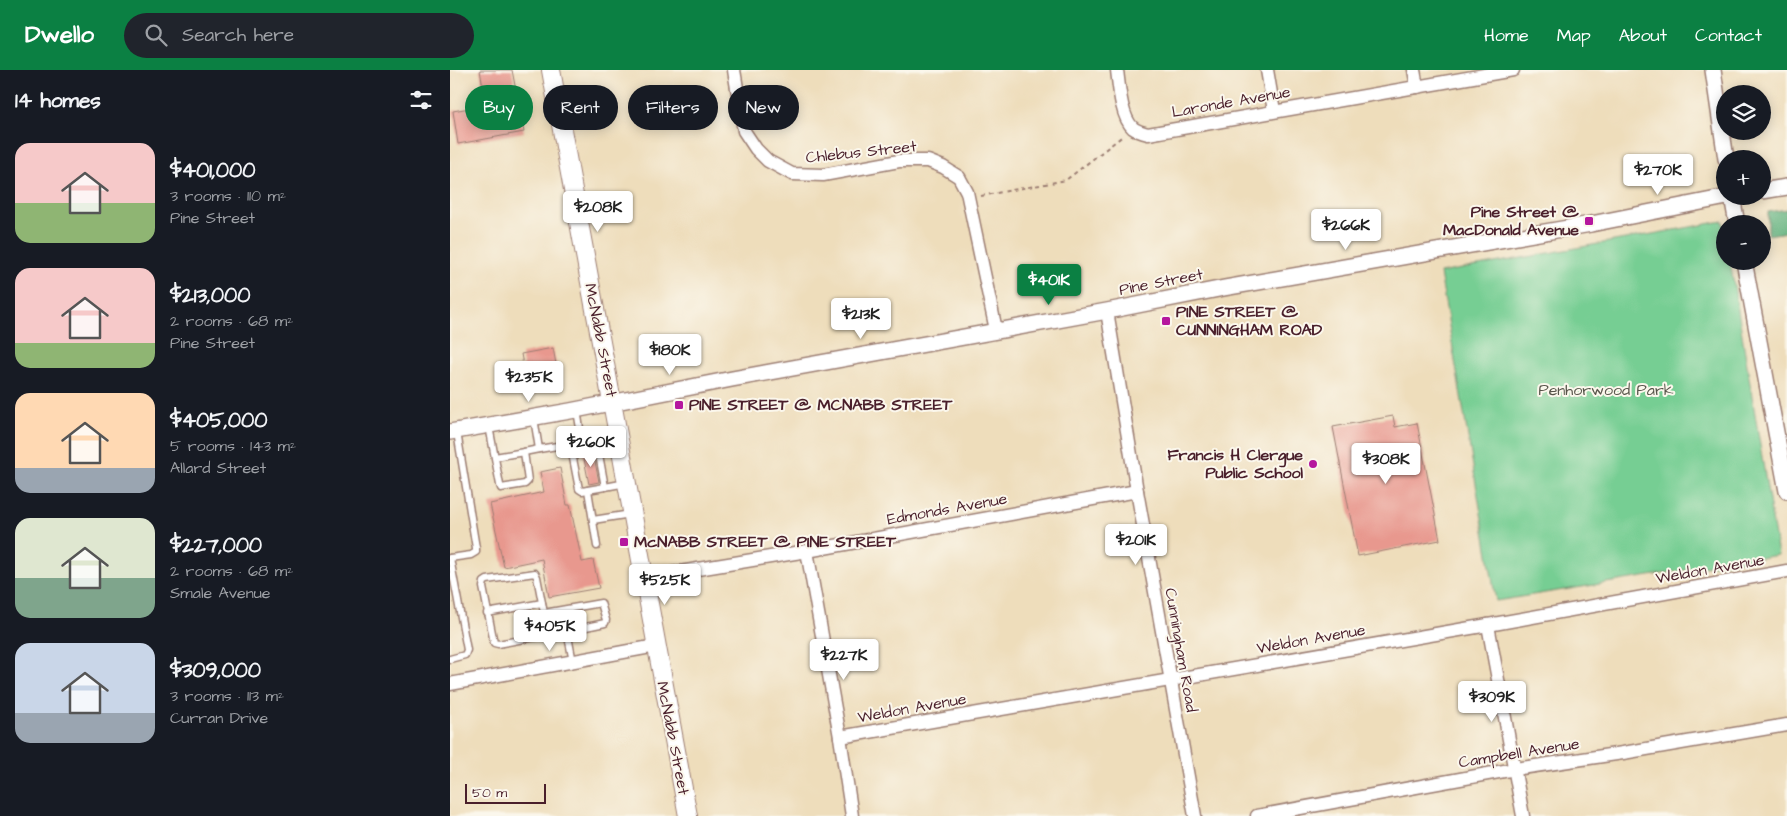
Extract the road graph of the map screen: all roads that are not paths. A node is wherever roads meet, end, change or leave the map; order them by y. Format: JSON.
{"nodes":[{"id":1,"x":551,"y":70,"type":"edge"},
{"id":2,"x":734,"y":70,"type":"edge"},
{"id":3,"x":1117,"y":70,"type":"edge"},
{"id":4,"x":1267,"y":70,"type":"edge"},
{"id":5,"x":1414,"y":70,"type":"edge"},
{"id":6,"x":1513,"y":70,"type":"edge"},
{"id":7,"x":1713,"y":70,"type":"edge"},
{"id":8,"x":1417,"y":88,"type":"junction"},
{"id":9,"x":1274,"y":111,"type":"junction"},
{"id":10,"x":1725,"y":150,"type":"edge"},
{"id":11,"x":1787,"y":187,"type":"edge"},
{"id":12,"x":1771,"y":190,"type":"edge"},
{"id":13,"x":1716,"y":199,"type":"edge"},
{"id":14,"x":1746,"y":270,"type":"edge"},
{"id":15,"x":1107,"y":311,"type":"junction"},
{"id":16,"x":996,"y":330,"type":"junction"},
{"id":17,"x":613,"y":402,"type":"junction"},
{"id":18,"x":577,"y":410,"type":"junction"},
{"id":19,"x":534,"y":418,"type":"junction"},
{"id":20,"x":489,"y":425,"type":"junction"},
{"id":21,"x":453,"y":431,"type":"edge"},
{"id":22,"x":582,"y":441,"type":"junction"},
{"id":23,"x":570,"y":443,"type":"junction"},
{"id":24,"x":620,"y":444,"type":"junction"},
{"id":25,"x":539,"y":449,"type":"junction"},
{"id":26,"x":598,"y":449,"type":"junction"},
{"id":27,"x":524,"y":452,"type":"junction"},
{"id":28,"x":495,"y":457,"type":"junction"},
{"id":29,"x":627,"y":483,"type":"junction"},
{"id":30,"x":605,"y":487,"type":"junction"},
{"id":31,"x":588,"y":490,"type":"junction"},
{"id":32,"x":1137,"y":491,"type":"junction"},
{"id":33,"x":1787,"y":491,"type":"edge"},
{"id":34,"x":632,"y":513,"type":"junction"},
{"id":35,"x":593,"y":520,"type":"junction"},
{"id":36,"x":598,"y":546,"type":"dead end"},
{"id":37,"x":807,"y":551,"type":"junction"},
{"id":38,"x":450,"y":558,"type":"edge"},
{"id":39,"x":1787,"y":571,"type":"edge"},
{"id":40,"x":643,"y":578,"type":"junction"},
{"id":41,"x":542,"y":603,"type":"junction"},
{"id":42,"x":487,"y":613,"type":"junction"},
{"id":43,"x":544,"y":613,"type":"junction"},
{"id":44,"x":1488,"y":625,"type":"junction"},
{"id":45,"x":567,"y":631,"type":"junction"},
{"id":46,"x":548,"y":634,"type":"junction"},
{"id":47,"x":656,"y":646,"type":"junction"},
{"id":48,"x":450,"y":659,"type":"edge"},
{"id":49,"x":573,"y":662,"type":"junction"},
{"id":50,"x":1170,"y":680,"type":"junction"},
{"id":51,"x":450,"y":684,"type":"edge"},
{"id":52,"x":1787,"y":725,"type":"edge"},
{"id":53,"x":840,"y":737,"type":"junction"},
{"id":54,"x":1515,"y":769,"type":"junction"},
{"id":55,"x":688,"y":816,"type":"edge"},
{"id":56,"x":852,"y":816,"type":"edge"},
{"id":57,"x":1195,"y":816,"type":"edge"},
{"id":58,"x":1257,"y":816,"type":"edge"},
{"id":59,"x":1523,"y":816,"type":"edge"}],
"edges":[{"from":1,"to":17,"type":"main road","name":"McNabb Street"},
{"from":2,"to":16,"type":"street","name":"Chlebus Street"},
{"from":3,"to":9,"type":"street","name":"Laronde Avenue"},
{"from":4,"to":9,"type":"street"},
{"from":5,"to":8,"type":"street"},
{"from":6,"to":8,"type":"street","name":"Laronde Avenue"},
{"from":7,"to":10,"type":"street"},
{"from":8,"to":9,"type":"street","name":"Laronde Avenue"},
{"from":11,"to":12,"type":"street"},
{"from":13,"to":15,"type":"street","name":"Pine Street"},
{"from":14,"to":33,"type":"street"},
{"from":15,"to":16,"type":"street","name":"Pine Street"},
{"from":15,"to":32,"type":"street","name":"Cunningham Road"},
{"from":16,"to":17,"type":"street","name":"Pine Street"},
{"from":17,"to":18,"type":"street","name":"Pine Street"},
{"from":17,"to":24,"type":"main road","name":"McNabb Street"},
{"from":18,"to":19,"type":"street","name":"Pine Street"},
{"from":18,"to":22,"type":"lane"},
{"from":19,"to":20,"type":"street","name":"Pine Street"},
{"from":19,"to":25,"type":"lane"},
{"from":20,"to":21,"type":"street","name":"Pine Street"},
{"from":20,"to":28,"type":"lane"},
{"from":21,"to":38,"type":"lane"},
{"from":22,"to":23,"type":"lane"},
{"from":22,"to":26,"type":"lane"},
{"from":23,"to":25,"type":"lane"},
{"from":23,"to":31,"type":"lane"},
{"from":24,"to":26,"type":"lane"},
{"from":24,"to":29,"type":"main road","name":"McNabb Street"},
{"from":25,"to":27,"type":"lane"},
{"from":26,"to":30,"type":"lane"},
{"from":27,"to":28,"type":"lane"},
{"from":27,"to":28,"type":"lane"},
{"from":29,"to":30,"type":"lane"},
{"from":29,"to":34,"type":"main road","name":"McNabb Street"},
{"from":30,"to":31,"type":"lane"},
{"from":31,"to":35,"type":"lane"},
{"from":32,"to":37,"type":"street","name":"Edmonds Avenue"},
{"from":32,"to":50,"type":"street","name":"Cunningham Road"},
{"from":34,"to":35,"type":"lane"},
{"from":34,"to":40,"type":"main road","name":"McNabb Street"},
{"from":35,"to":36,"type":"lane"},
{"from":37,"to":40,"type":"street","name":"Edmonds Avenue"},
{"from":37,"to":53,"type":"street"},
{"from":38,"to":48,"type":"lane"},
{"from":39,"to":44,"type":"street","name":"Weldon Avenue"},
{"from":40,"to":47,"type":"main road","name":"McNabb Street"},
{"from":41,"to":42,"type":"lane"},
{"from":41,"to":42,"type":"lane"},
{"from":41,"to":43,"type":"lane"},
{"from":42,"to":46,"type":"lane"},
{"from":43,"to":45,"type":"lane"},
{"from":43,"to":46,"type":"lane"},
{"from":44,"to":50,"type":"street","name":"Weldon Avenue"},
{"from":44,"to":54,"type":"street"},
{"from":45,"to":46,"type":"lane"},
{"from":45,"to":49,"type":"lane"},
{"from":47,"to":49,"type":"street"},
{"from":47,"to":55,"type":"main road","name":"McNabb Street"},
{"from":49,"to":51,"type":"street"},
{"from":50,"to":53,"type":"street","name":"Weldon Avenue"},
{"from":50,"to":57,"type":"street","name":"Cunningham Road"},
{"from":52,"to":54,"type":"street","name":"Campbell Avenue"},
{"from":53,"to":56,"type":"street"},
{"from":54,"to":58,"type":"street","name":"Campbell Avenue"},
{"from":54,"to":59,"type":"street"}]}
